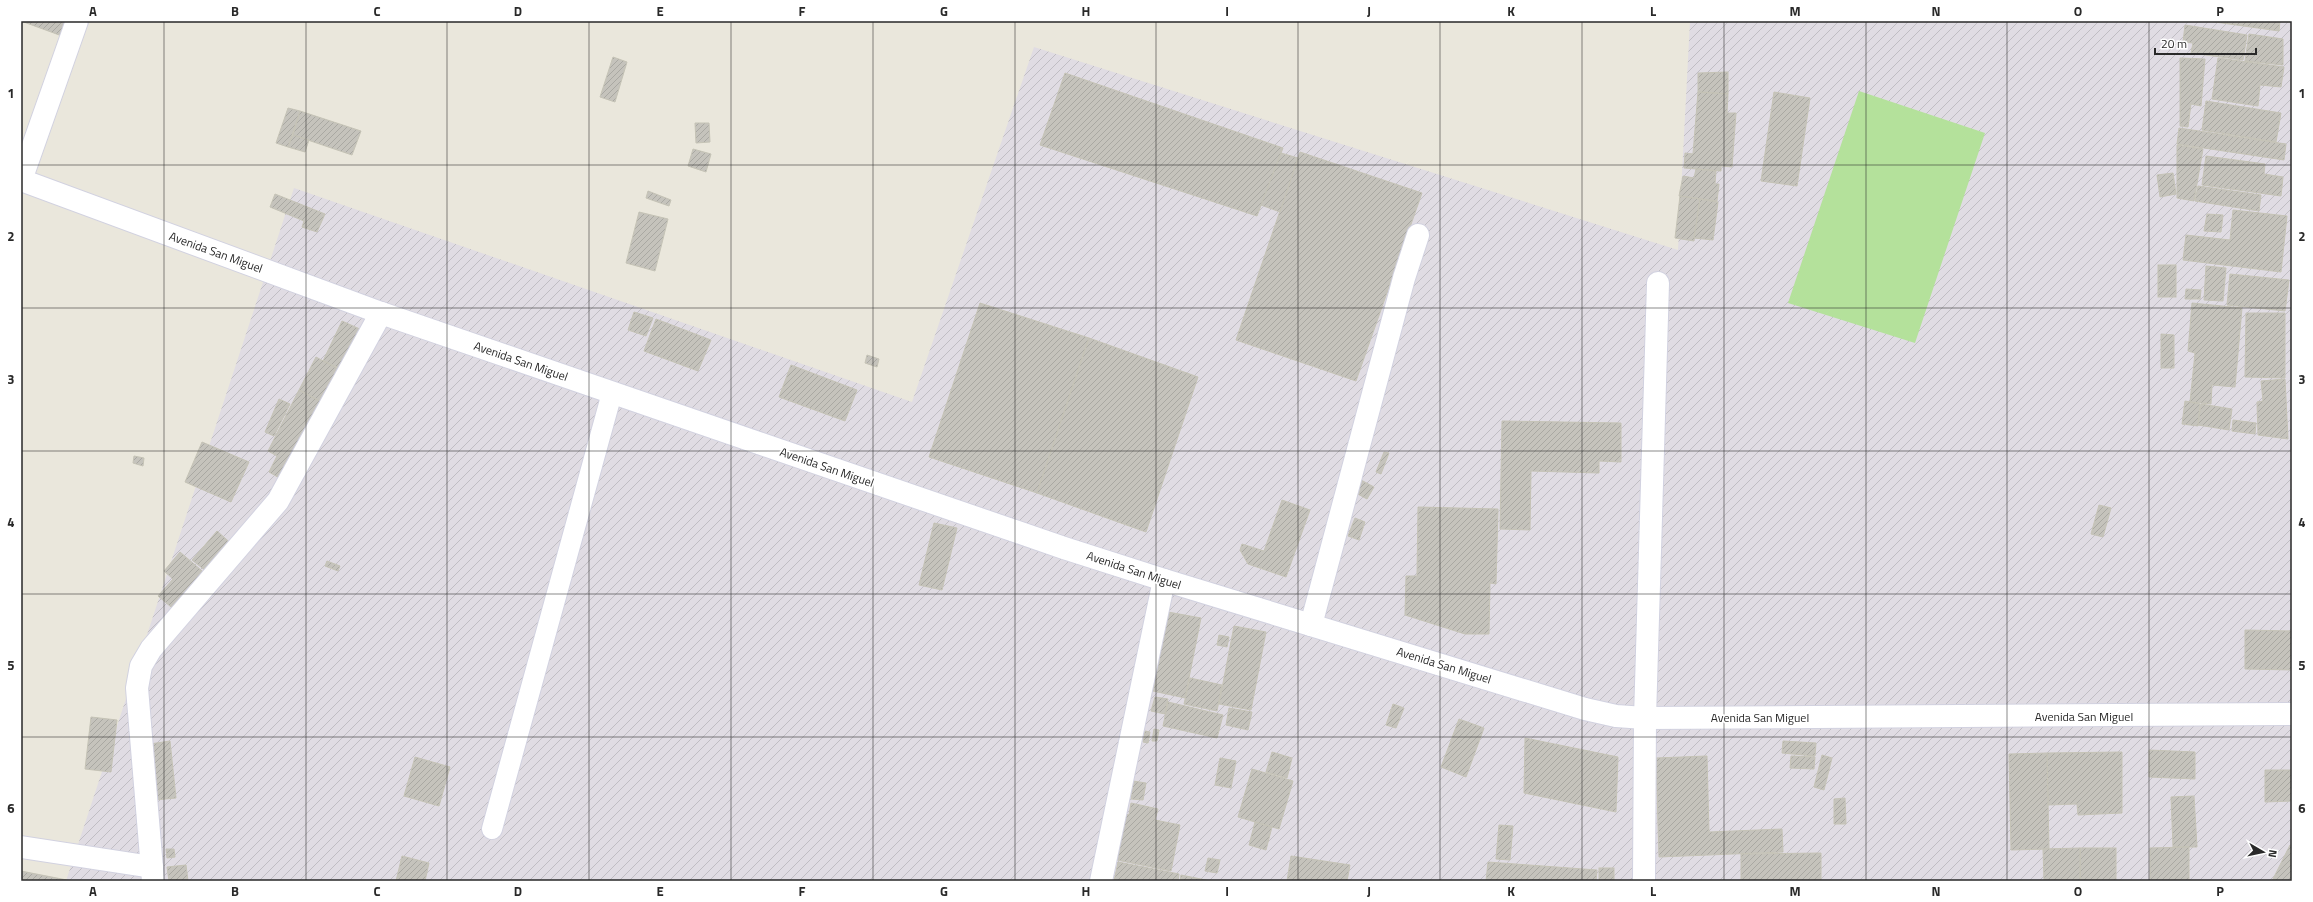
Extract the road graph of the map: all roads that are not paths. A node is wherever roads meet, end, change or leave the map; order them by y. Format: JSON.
{"nodes":[{"id":1,"x":77,"y":21,"type":"edge"},
{"id":2,"x":21,"y":180,"type":"edge"},
{"id":3,"x":1418,"y":235,"type":"dead end"},
{"id":4,"x":1658,"y":283,"type":"dead end"},
{"id":5,"x":380,"y":313,"type":"junction"},
{"id":6,"x":612,"y":393,"type":"junction"},
{"id":7,"x":1164,"y":580,"type":"junction"},
{"id":8,"x":1311,"y":625,"type":"junction"},
{"id":9,"x":2292,"y":714,"type":"edge"},
{"id":10,"x":1645,"y":718,"type":"junction"},
{"id":11,"x":492,"y":829,"type":"dead end"},
{"id":12,"x":21,"y":847,"type":"edge"},
{"id":13,"x":153,"y":874,"type":"edge"},
{"id":14,"x":1101,"y":881,"type":"edge"},
{"id":15,"x":1644,"y":881,"type":"edge"}],
"edges":[{"from":1,"to":2,"type":"street"},
{"from":2,"to":5,"type":"street","name":"Avenida San Miguel"},
{"from":3,"to":8,"type":"street"},
{"from":4,"to":10,"type":"street"},
{"from":5,"to":6,"type":"street","name":"Avenida San Miguel"},
{"from":5,"to":13,"type":"street"},
{"from":6,"to":7,"type":"street","name":"Avenida San Miguel"},
{"from":6,"to":11,"type":"lane"},
{"from":7,"to":8,"type":"street","name":"Avenida San Miguel"},
{"from":7,"to":14,"type":"street"},
{"from":8,"to":10,"type":"street","name":"Avenida San Miguel"},
{"from":9,"to":10,"type":"street","name":"Avenida San Miguel"},
{"from":10,"to":15,"type":"street"},
{"from":12,"to":13,"type":"street"}]}
